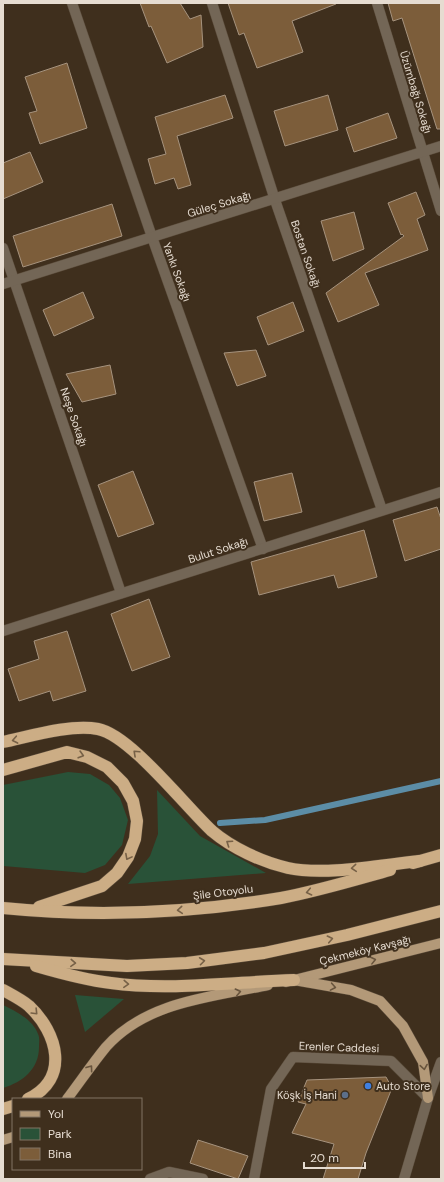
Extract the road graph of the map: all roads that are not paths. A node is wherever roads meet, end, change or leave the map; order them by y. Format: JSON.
{"nodes":[{"id":1,"x":72,"y":3,"type":"edge"},
{"id":2,"x":212,"y":3,"type":"edge"},
{"id":3,"x":377,"y":3,"type":"edge"},
{"id":4,"x":441,"y":146,"type":"edge"},
{"id":5,"x":422,"y":152,"type":"junction"},
{"id":6,"x":275,"y":200,"type":"junction"},
{"id":7,"x":441,"y":211,"type":"edge"},
{"id":8,"x":152,"y":237,"type":"junction"},
{"id":9,"x":3,"y":248,"type":"edge"},
{"id":10,"x":14,"y":280,"type":"junction"},
{"id":11,"x":3,"y":284,"type":"edge"},
{"id":12,"x":441,"y":492,"type":"edge"},
{"id":13,"x":382,"y":510,"type":"junction"},
{"id":14,"x":263,"y":549,"type":"junction"},
{"id":15,"x":122,"y":594,"type":"junction"},
{"id":16,"x":3,"y":631,"type":"edge"},
{"id":17,"x":3,"y":742,"type":"edge"},
{"id":18,"x":3,"y":770,"type":"edge"},
{"id":19,"x":441,"y":855,"type":"edge"},
{"id":20,"x":420,"y":861,"type":"junction"},
{"id":21,"x":3,"y":908,"type":"edge"},
{"id":22,"x":32,"y":910,"type":"junction"},
{"id":23,"x":441,"y":911,"type":"edge"},
{"id":24,"x":441,"y":943,"type":"edge"},
{"id":25,"x":3,"y":959,"type":"edge"},
{"id":26,"x":20,"y":960,"type":"junction"},
{"id":27,"x":294,"y":980,"type":"junction"},
{"id":28,"x":3,"y":990,"type":"edge"},
{"id":29,"x":441,"y":1062,"type":"edge"},
{"id":30,"x":29,"y":1098,"type":"edge"},
{"id":31,"x":68,"y":1098,"type":"edge"},
{"id":32,"x":428,"y":1098,"type":"junction"},
{"id":33,"x":150,"y":1179,"type":"edge"},
{"id":34,"x":203,"y":1179,"type":"edge"},
{"id":35,"x":254,"y":1179,"type":"edge"},
{"id":36,"x":404,"y":1179,"type":"edge"}],
"edges":[{"from":1,"to":8,"type":"street","name":"Yankı Sokağı"},
{"from":2,"to":6,"type":"street","name":"Bostan Sokağı"},
{"from":3,"to":5,"type":"street","name":"Üzümbağı Sokağı"},
{"from":4,"to":5,"type":"street","name":"Güleç Sokağı"},
{"from":5,"to":6,"type":"street","name":"Güleç Sokağı"},
{"from":5,"to":7,"type":"street","name":"Üzümbağı Sokağı"},
{"from":6,"to":8,"type":"street","name":"Güleç Sokağı"},
{"from":6,"to":13,"type":"street","name":"Bostan Sokağı"},
{"from":8,"to":10,"type":"street","name":"Güleç Sokağı"},
{"from":8,"to":14,"type":"street","name":"Yankı Sokağı"},
{"from":9,"to":10,"type":"street","name":"Neşe Sokağı"},
{"from":10,"to":11,"type":"street","name":"Güleç Sokağı"},
{"from":10,"to":15,"type":"street","name":"Neşe Sokağı"},
{"from":12,"to":13,"type":"street","name":"Bulut Sokağı"},
{"from":13,"to":14,"type":"street","name":"Bulut Sokağı"},
{"from":14,"to":15,"type":"street","name":"Bulut Sokağı"},
{"from":15,"to":16,"type":"street","name":"Bulut Sokağı"},
{"from":20,"to":17,"type":"highway","one_way":true},
{"from":18,"to":22,"type":"highway","one_way":true},
{"from":19,"to":20,"type":"highway","name":"Şile Otoyolu"},
{"from":20,"to":22,"type":"highway","name":"Şile Otoyolu","one_way":true},
{"from":21,"to":22,"type":"highway","name":"Şile Otoyolu"},
{"from":26,"to":23,"type":"highway","one_way":true},
{"from":27,"to":24,"type":"main road","name":"Çekmeköy Kavşağı","one_way":true},
{"from":25,"to":26,"type":"highway"},
{"from":26,"to":27,"type":"highway","one_way":true},
{"from":31,"to":27,"type":"main road","name":"Çekmeköy Kavşağı","one_way":true},
{"from":27,"to":32,"type":"main road","one_way":true},
{"from":28,"to":30,"type":"highway","one_way":true},
{"from":29,"to":32,"type":"street"},
{"from":32,"to":35,"type":"street","name":"Erenler Caddesi"},
{"from":32,"to":36,"type":"street"},
{"from":33,"to":34,"type":"street"}]}
